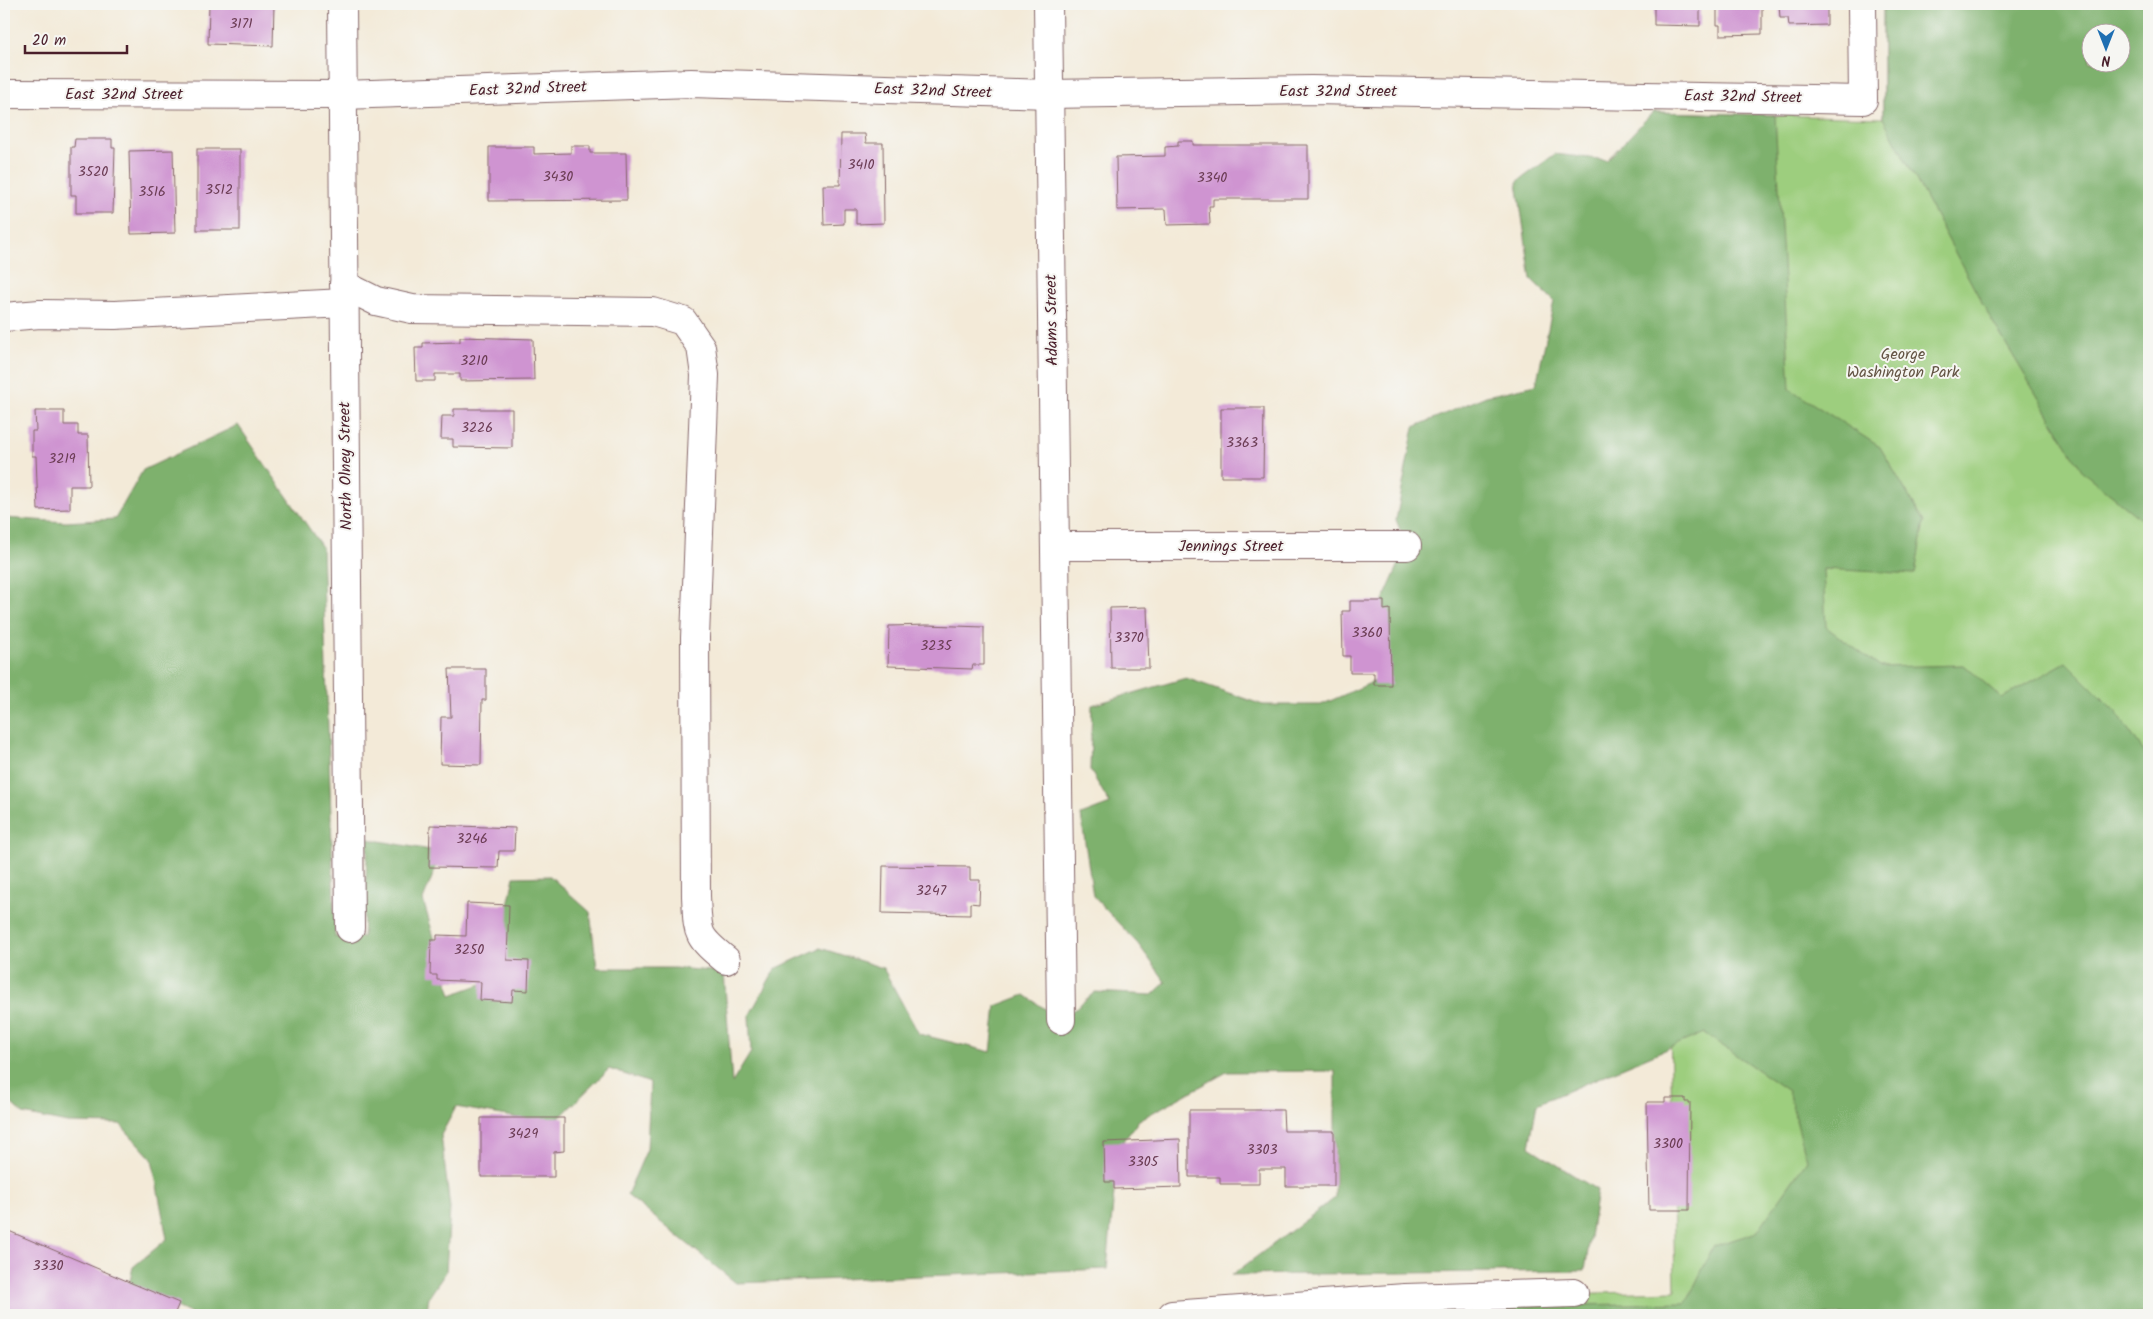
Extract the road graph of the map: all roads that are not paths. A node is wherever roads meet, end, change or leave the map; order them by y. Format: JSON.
{"nodes":[{"id":1,"x":342,"y":4,"type":"edge"},
{"id":2,"x":1048,"y":4,"type":"edge"},
{"id":3,"x":1862,"y":4,"type":"edge"},
{"id":4,"x":4,"y":94,"type":"edge"},
{"id":5,"x":1048,"y":94,"type":"junction"},
{"id":6,"x":342,"y":95,"type":"junction"},
{"id":7,"x":344,"y":294,"type":"junction"},
{"id":8,"x":4,"y":317,"type":"edge"},
{"id":9,"x":1056,"y":546,"type":"junction"},
{"id":10,"x":1407,"y":546,"type":"dead end"},
{"id":11,"x":350,"y":928,"type":"dead end"},
{"id":12,"x":726,"y":960,"type":"dead end"},
{"id":13,"x":1061,"y":1020,"type":"dead end"},
{"id":14,"x":1574,"y":1293,"type":"dead end"},
{"id":15,"x":1172,"y":1315,"type":"edge"}],
"edges":[{"from":1,"to":6,"type":"street","name":"North Olney Street"},
{"from":2,"to":5,"type":"street","name":"Adams Street"},
{"from":3,"to":5,"type":"street","name":"East 32nd Street"},
{"from":4,"to":6,"type":"street","name":"East 32nd Street"},
{"from":5,"to":6,"type":"street","name":"East 32nd Street"},
{"from":5,"to":9,"type":"street","name":"Adams Street"},
{"from":6,"to":7,"type":"street","name":"North Olney Street"},
{"from":7,"to":8,"type":"street"},
{"from":7,"to":11,"type":"street","name":"North Olney Street"},
{"from":7,"to":12,"type":"street"},
{"from":9,"to":10,"type":"street","name":"Jennings Street"},
{"from":9,"to":13,"type":"street","name":"Adams Street"},
{"from":14,"to":15,"type":"street"}]}
